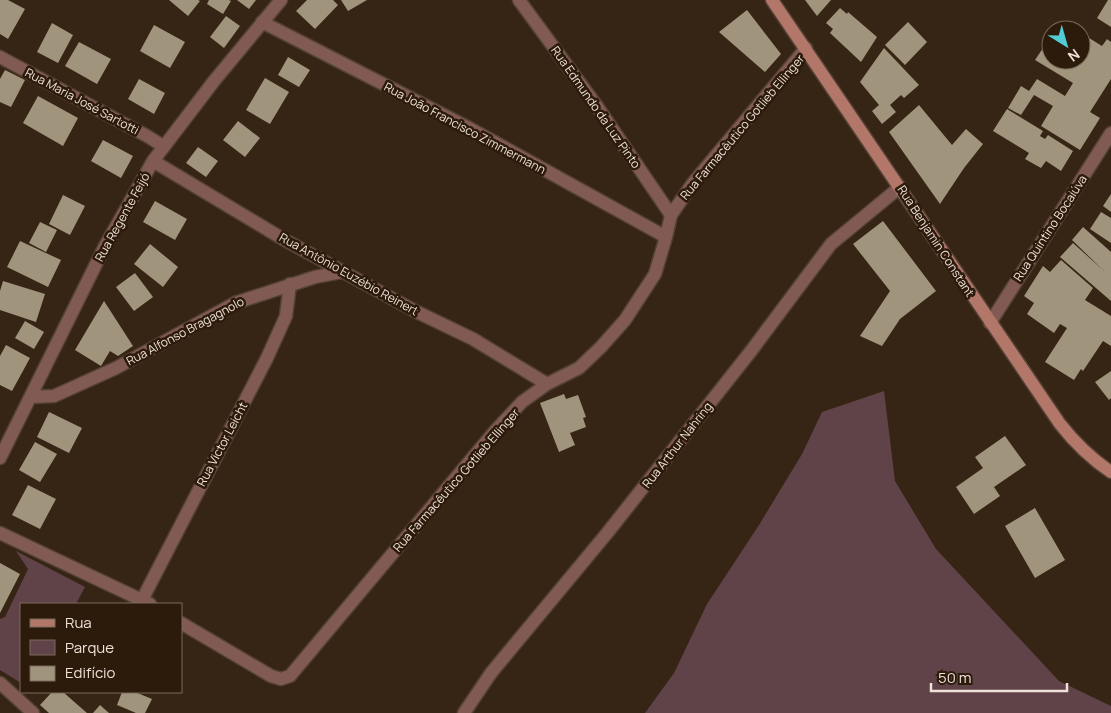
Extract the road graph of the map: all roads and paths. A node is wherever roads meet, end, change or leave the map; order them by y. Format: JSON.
{"nodes":[{"id":1,"x":281,"y":0,"type":"edge"},
{"id":2,"x":519,"y":0,"type":"edge"},
{"id":3,"x":772,"y":0,"type":"edge"},
{"id":4,"x":262,"y":22,"type":"junction"},
{"id":5,"x":806,"y":48,"type":"junction"},
{"id":6,"x":0,"y":57,"type":"edge"},
{"id":7,"x":1111,"y":133,"type":"edge"},
{"id":8,"x":163,"y":146,"type":"junction"},
{"id":9,"x":152,"y":161,"type":"junction"},
{"id":10,"x":900,"y":187,"type":"junction"},
{"id":11,"x":671,"y":215,"type":"junction"},
{"id":12,"x":666,"y":237,"type":"junction"},
{"id":13,"x":342,"y":272,"type":"junction"},
{"id":14,"x":290,"y":284,"type":"junction"},
{"id":15,"x":990,"y":323,"type":"junction"},
{"id":16,"x":546,"y":384,"type":"junction"},
{"id":17,"x":31,"y":397,"type":"junction"},
{"id":18,"x":0,"y":458,"type":"edge"},
{"id":19,"x":1111,"y":472,"type":"edge"},
{"id":20,"x":0,"y":533,"type":"edge"},
{"id":21,"x":146,"y":602,"type":"edge"},
{"id":22,"x":182,"y":624,"type":"edge"},
{"id":23,"x":0,"y":683,"type":"edge"},
{"id":24,"x":33,"y":713,"type":"edge"},
{"id":25,"x":464,"y":713,"type":"edge"}],
"edges":[{"from":1,"to":4,"type":"street","name":"Rua Regente Feijó"},
{"from":2,"to":11,"type":"street","name":"Rua Edmundo da Luz Pinto"},
{"from":3,"to":5,"type":"main road","name":"Rua Benjamin Constant"},
{"from":4,"to":8,"type":"street","name":"Rua Regente Feijó"},
{"from":4,"to":12,"type":"street","name":"Rua João Francisco Zimmermann"},
{"from":5,"to":10,"type":"main road","name":"Rua Benjamin Constant"},
{"from":5,"to":11,"type":"street","name":"Rua Farmacêutico Gotlieb Ellinger"},
{"from":6,"to":8,"type":"street","name":"Rua Maria José Sartotti"},
{"from":7,"to":15,"type":"street","name":"Rua Quintino Bocaiúva"},
{"from":8,"to":9,"type":"street","name":"Rua Regente Feijó"},
{"from":9,"to":13,"type":"street","name":"Rua Antônio Euzébio Reinert"},
{"from":9,"to":17,"type":"street","name":"Rua Regente Feijó"},
{"from":10,"to":15,"type":"main road","name":"Rua Benjamin Constant"},
{"from":10,"to":25,"type":"street","name":"Rua Arthur Nahring"},
{"from":11,"to":12,"type":"street","name":"Rua Farmacêutico Gotlieb Ellinger"},
{"from":12,"to":16,"type":"street","name":"Rua Farmacêutico Gotlieb Ellinger"},
{"from":13,"to":14,"type":"street","name":"Rua Alfonso Bragagnolo"},
{"from":13,"to":16,"type":"street","name":"Rua Antônio Euzébio Reinert"},
{"from":14,"to":17,"type":"street","name":"Rua Alfonso Bragagnolo"},
{"from":14,"to":21,"type":"street","name":"Rua Victor Leicht"},
{"from":15,"to":19,"type":"main road","name":"Rua Benjamin Constant"},
{"from":16,"to":22,"type":"street","name":"Rua Farmacêutico Gotlieb Ellinger"},
{"from":17,"to":18,"type":"street","name":"Rua Regente Feijó"},
{"from":20,"to":21,"type":"street"},
{"from":23,"to":24,"type":"street"}]}
